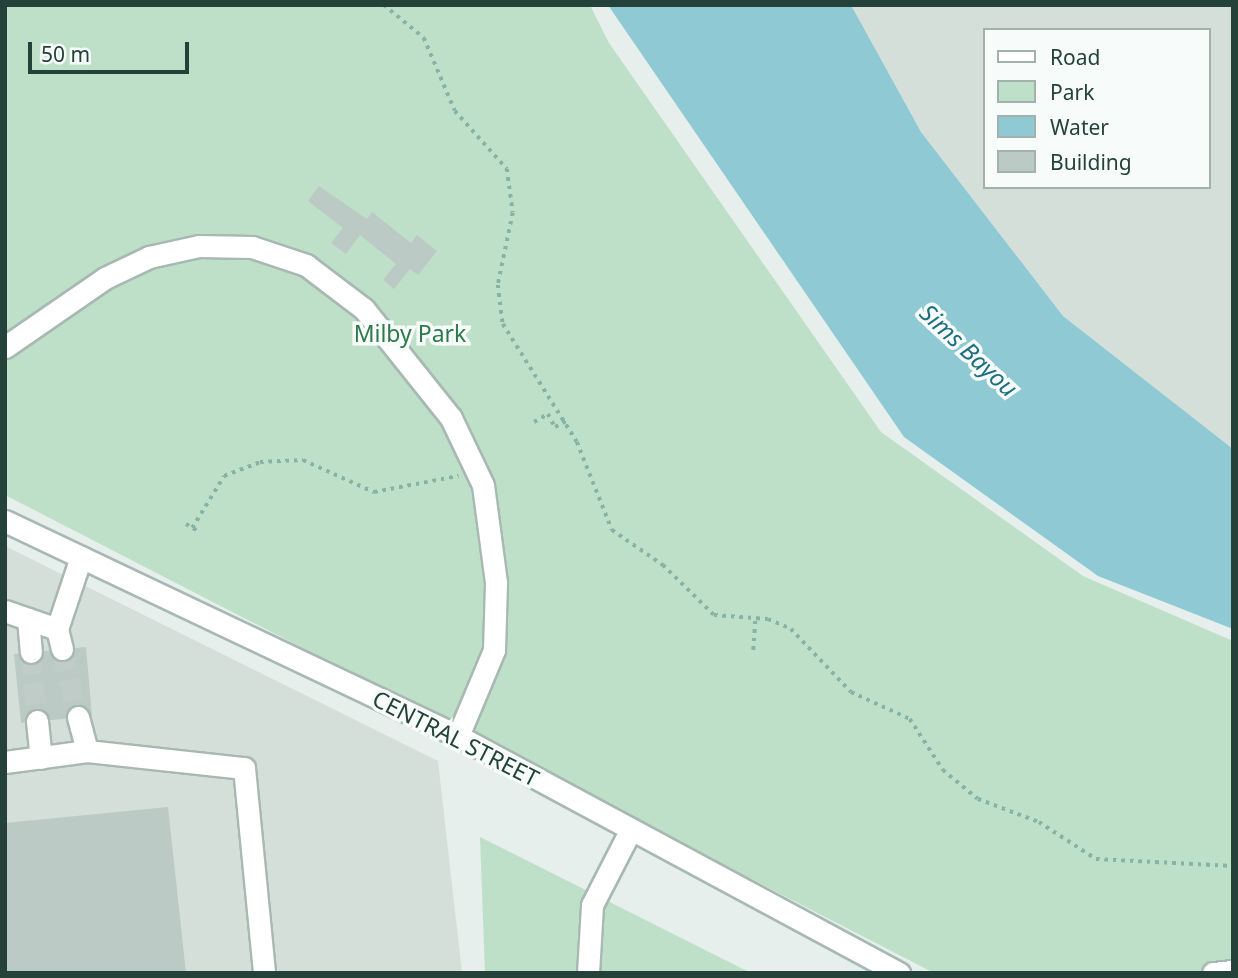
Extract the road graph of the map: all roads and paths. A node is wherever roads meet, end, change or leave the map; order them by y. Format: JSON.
{"nodes":[{"id":1,"x":384,"y":5,"type":"edge"},
{"id":2,"x":5,"y":347,"type":"edge"},
{"id":3,"x":566,"y":421,"type":"junction"},
{"id":4,"x":534,"y":422,"type":"dead end"},
{"id":5,"x":476,"y":470,"type":"junction"},
{"id":6,"x":5,"y":521,"type":"edge"},
{"id":7,"x":186,"y":524,"type":"dead end"},
{"id":8,"x":192,"y":527,"type":"junction"},
{"id":9,"x":198,"y":531,"type":"dead end"},
{"id":10,"x":81,"y":557,"type":"junction"},
{"id":11,"x":5,"y":611,"type":"edge"},
{"id":12,"x":28,"y":619,"type":"junction"},
{"id":13,"x":755,"y":621,"type":"junction"},
{"id":14,"x":753,"y":650,"type":"dead end"},
{"id":15,"x":31,"y":652,"type":"tunnel mouth"},
{"id":16,"x":78,"y":717,"type":"tunnel mouth"},
{"id":17,"x":37,"y":721,"type":"tunnel mouth"},
{"id":18,"x":458,"y":736,"type":"junction"},
{"id":19,"x":87,"y":751,"type":"junction"},
{"id":20,"x":41,"y":758,"type":"junction"},
{"id":21,"x":5,"y":762,"type":"edge"},
{"id":22,"x":631,"y":829,"type":"junction"},
{"id":23,"x":1233,"y":866,"type":"edge"},
{"id":24,"x":1233,"y":971,"type":"edge"},
{"id":25,"x":264,"y":973,"type":"edge"},
{"id":26,"x":588,"y":973,"type":"edge"},
{"id":27,"x":898,"y":973,"type":"edge"},
{"id":28,"x":1213,"y":973,"type":"edge"}],
"edges":[{"from":1,"to":3,"type":"path"},
{"from":2,"to":5,"type":"street"},
{"from":3,"to":4,"type":"path"},
{"from":3,"to":13,"type":"path"},
{"from":5,"to":8,"type":"path"},
{"from":5,"to":18,"type":"street"},
{"from":6,"to":10,"type":"street","name":"CENTRAL STREET"},
{"from":7,"to":8,"type":"path"},
{"from":8,"to":9,"type":"path"},
{"from":10,"to":12,"type":"street"},
{"from":10,"to":18,"type":"street","name":"CENTRAL STREET"},
{"from":11,"to":12,"type":"street"},
{"from":12,"to":15,"type":"street"},
{"from":13,"to":14,"type":"path"},
{"from":13,"to":23,"type":"path"},
{"from":16,"to":19,"type":"street"},
{"from":17,"to":20,"type":"street"},
{"from":18,"to":22,"type":"street","name":"CENTRAL STREET"},
{"from":19,"to":20,"type":"street"},
{"from":19,"to":25,"type":"street"},
{"from":20,"to":21,"type":"street"},
{"from":22,"to":26,"type":"street"},
{"from":22,"to":27,"type":"street","name":"CENTRAL STREET"},
{"from":24,"to":28,"type":"street"}]}
